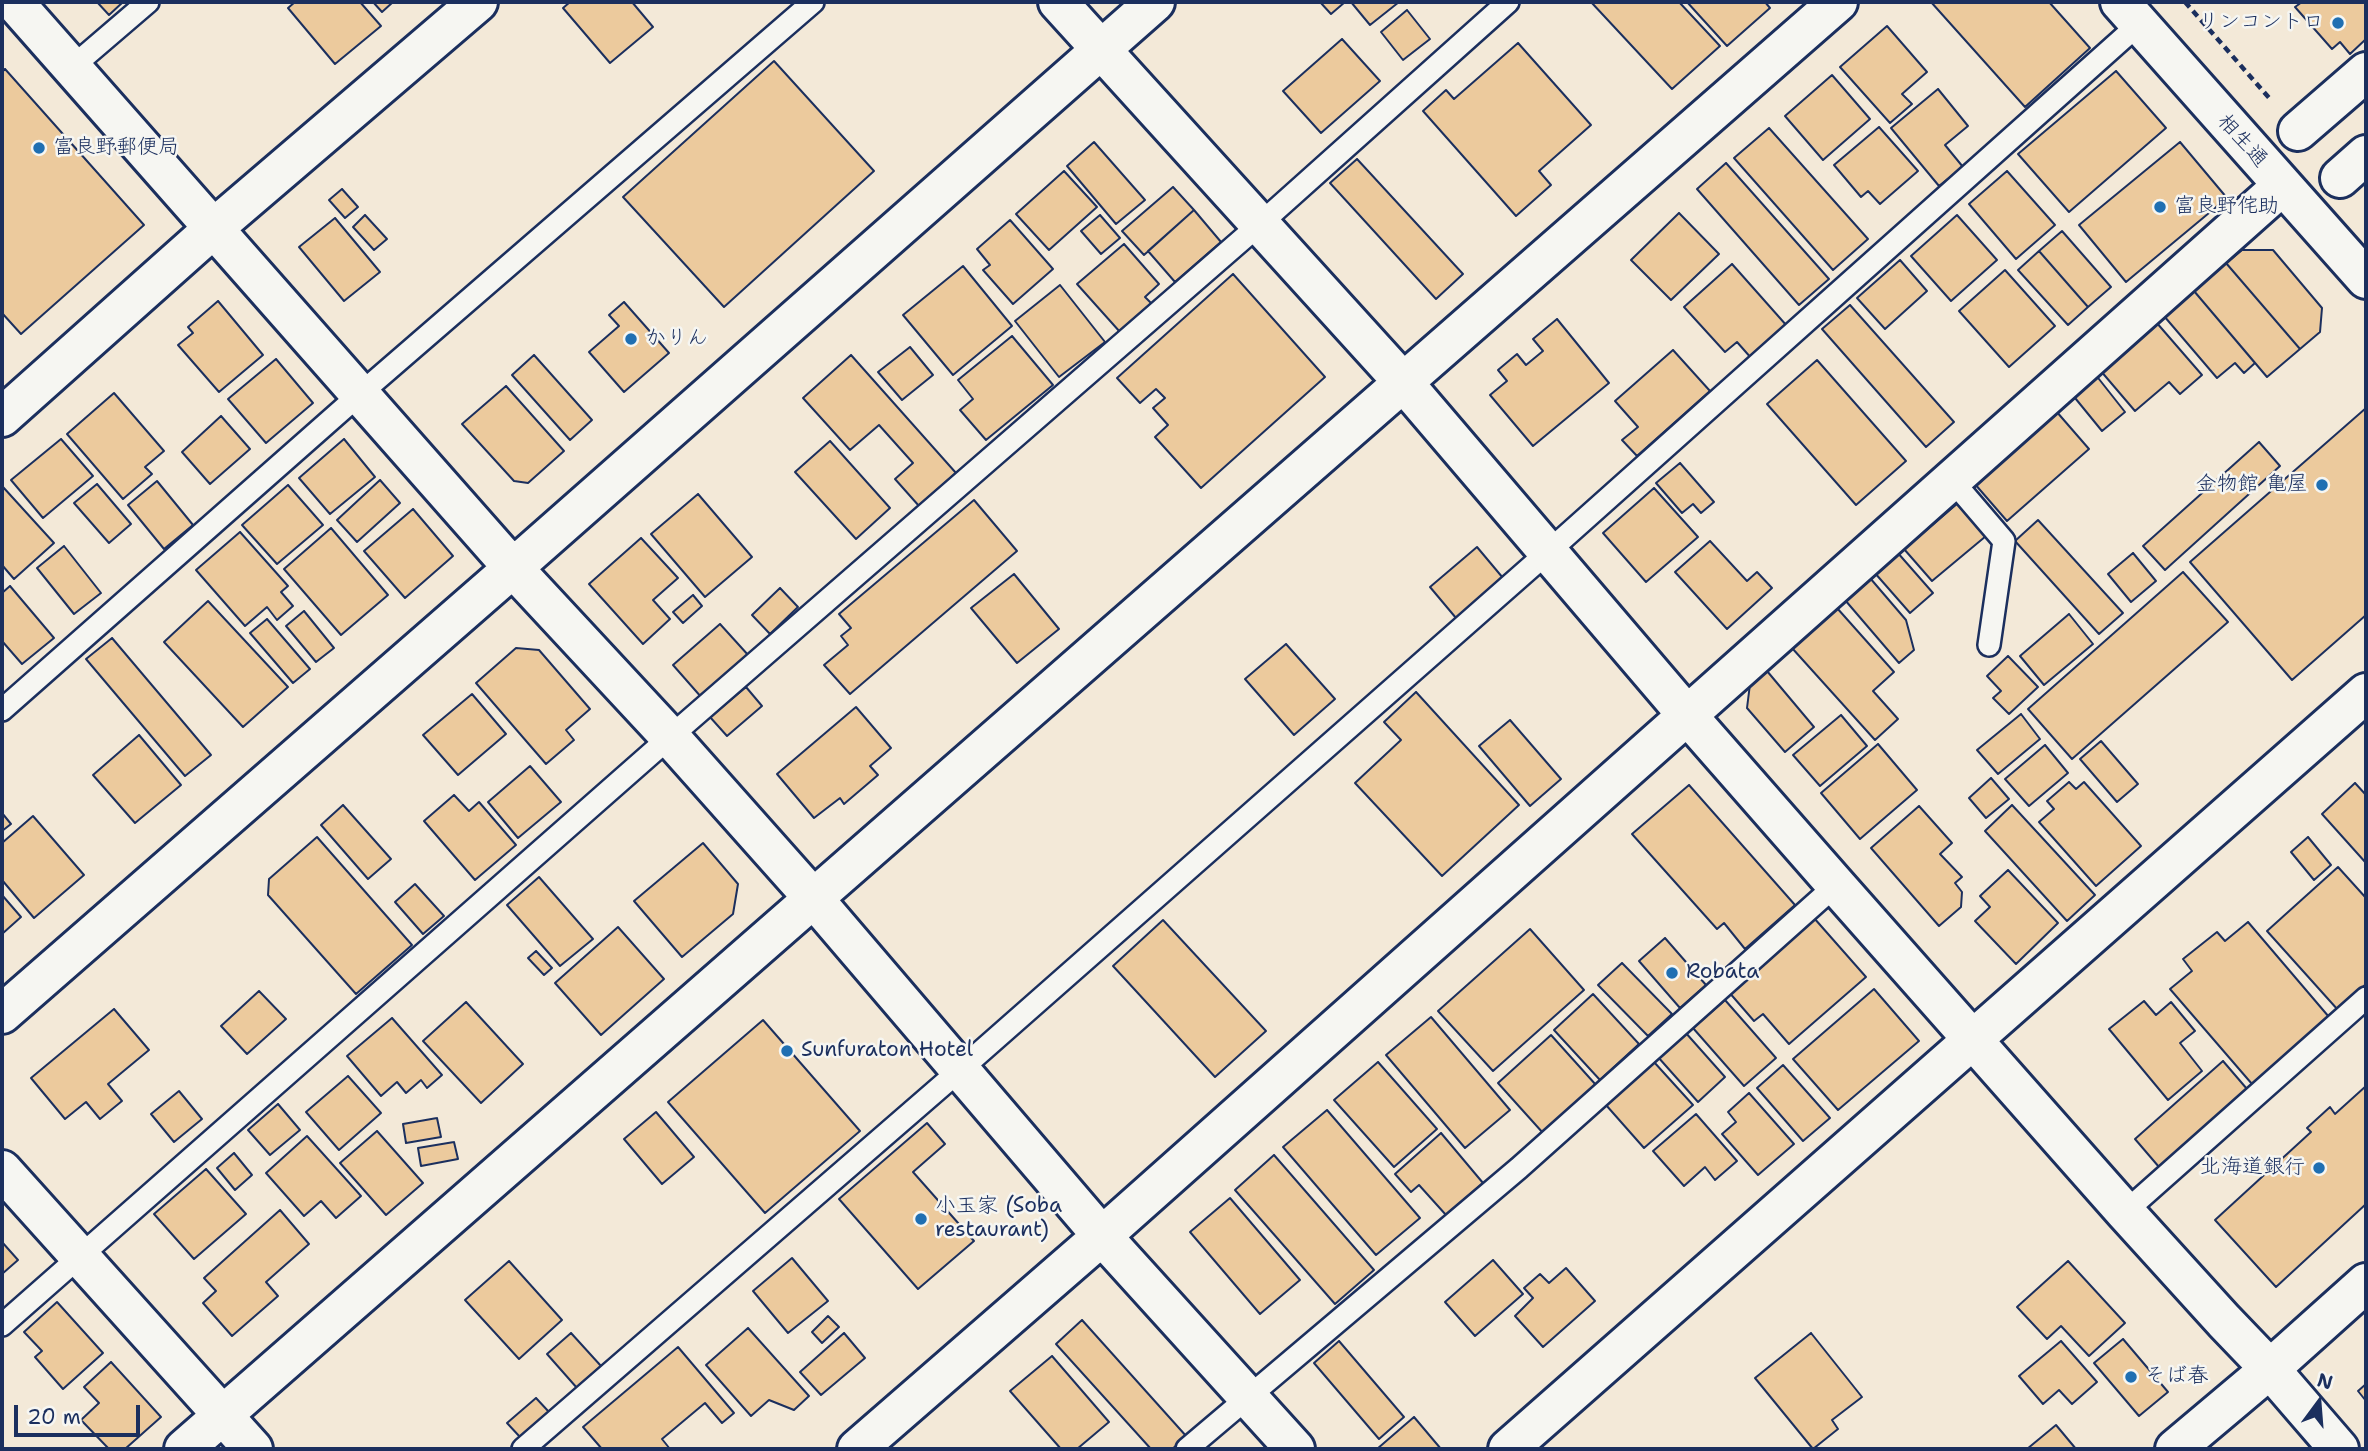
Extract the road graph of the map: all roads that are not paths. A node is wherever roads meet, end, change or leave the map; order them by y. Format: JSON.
{"nodes":[{"id":1,"x":14,"y":2,"type":"edge"},
{"id":2,"x":148,"y":2,"type":"edge"},
{"id":3,"x":478,"y":2,"type":"edge"},
{"id":4,"x":813,"y":2,"type":"edge"},
{"id":5,"x":1058,"y":2,"type":"edge"},
{"id":6,"x":1155,"y":2,"type":"edge"},
{"id":7,"x":1508,"y":2,"type":"edge"},
{"id":8,"x":1838,"y":2,"type":"edge"},
{"id":9,"x":2129,"y":13,"type":"edge"},
{"id":10,"x":1102,"y":49,"type":"junction"},
{"id":11,"x":71,"y":68,"type":"junction"},
{"id":12,"x":2366,"y":72,"type":"edge"},
{"id":13,"x":2298,"y":131,"type":"dead end"},
{"id":14,"x":2282,"y":186,"type":"junction"},
{"id":15,"x":1260,"y":224,"type":"junction"},
{"id":16,"x":214,"y":228,"type":"junction"},
{"id":17,"x":2366,"y":279,"type":"edge"},
{"id":18,"x":1403,"y":382,"type":"junction"},
{"id":19,"x":359,"y":394,"type":"junction"},
{"id":20,"x":2,"y":417,"type":"edge"},
{"id":21,"x":1951,"y":479,"type":"junction"},
{"id":22,"x":1548,"y":552,"type":"junction"},
{"id":23,"x":513,"y":568,"type":"junction"},
{"id":24,"x":1989,"y":645,"type":"dead end"},
{"id":25,"x":2366,"y":693,"type":"edge"},
{"id":26,"x":2,"y":710,"type":"edge"},
{"id":27,"x":1687,"y":715,"type":"junction"},
{"id":28,"x":670,"y":737,"type":"junction"},
{"id":29,"x":1836,"y":884,"type":"junction"},
{"id":30,"x":814,"y":899,"type":"junction"},
{"id":31,"x":2366,"y":998,"type":"edge"},
{"id":32,"x":2,"y":1014,"type":"edge"},
{"id":33,"x":1973,"y":1041,"type":"junction"},
{"id":34,"x":960,"y":1070,"type":"junction"},
{"id":35,"x":2,"y":1170,"type":"edge"},
{"id":36,"x":2125,"y":1212,"type":"junction"},
{"id":37,"x":1102,"y":1236,"type":"junction"},
{"id":38,"x":81,"y":1256,"type":"junction"},
{"id":39,"x":2366,"y":1283,"type":"edge"},
{"id":40,"x":2,"y":1325,"type":"edge"},
{"id":41,"x":2270,"y":1369,"type":"junction"},
{"id":42,"x":1247,"y":1397,"type":"junction"},
{"id":43,"x":223,"y":1415,"type":"junction"},
{"id":44,"x":184,"y":1449,"type":"edge"},
{"id":45,"x":253,"y":1449,"type":"edge"},
{"id":46,"x":523,"y":1449,"type":"edge"},
{"id":47,"x":857,"y":1449,"type":"edge"},
{"id":48,"x":1188,"y":1449,"type":"edge"},
{"id":49,"x":1295,"y":1449,"type":"edge"},
{"id":50,"x":1508,"y":1449,"type":"edge"},
{"id":51,"x":2175,"y":1449,"type":"edge"},
{"id":52,"x":2339,"y":1449,"type":"edge"}],
"edges":[{"from":1,"to":11,"type":"street"},
{"from":2,"to":11,"type":"lane"},
{"from":3,"to":16,"type":"street"},
{"from":4,"to":19,"type":"lane"},
{"from":5,"to":10,"type":"street"},
{"from":6,"to":10,"type":"street"},
{"from":7,"to":15,"type":"lane"},
{"from":8,"to":18,"type":"street"},
{"from":9,"to":14,"type":"street","name":"相生通"},
{"from":9,"to":22,"type":"lane"},
{"from":10,"to":15,"type":"street"},
{"from":10,"to":23,"type":"street"},
{"from":11,"to":16,"type":"street"},
{"from":12,"to":13,"type":"street"},
{"from":14,"to":17,"type":"street","name":"相生通"},
{"from":14,"to":21,"type":"street"},
{"from":15,"to":18,"type":"street"},
{"from":15,"to":28,"type":"lane"},
{"from":16,"to":19,"type":"street"},
{"from":16,"to":20,"type":"street"},
{"from":18,"to":22,"type":"street"},
{"from":18,"to":30,"type":"street"},
{"from":19,"to":23,"type":"street"},
{"from":19,"to":26,"type":"lane"},
{"from":21,"to":24,"type":"lane"},
{"from":21,"to":27,"type":"street"},
{"from":22,"to":27,"type":"street"},
{"from":22,"to":34,"type":"lane"},
{"from":23,"to":28,"type":"street"},
{"from":23,"to":32,"type":"street"},
{"from":25,"to":33,"type":"street"},
{"from":27,"to":29,"type":"street"},
{"from":27,"to":37,"type":"street"},
{"from":28,"to":30,"type":"street"},
{"from":28,"to":38,"type":"lane"},
{"from":29,"to":33,"type":"street"},
{"from":29,"to":42,"type":"lane"},
{"from":30,"to":34,"type":"street"},
{"from":30,"to":43,"type":"street"},
{"from":31,"to":36,"type":"lane"},
{"from":33,"to":36,"type":"street"},
{"from":33,"to":50,"type":"street"},
{"from":34,"to":37,"type":"street"},
{"from":34,"to":46,"type":"lane"},
{"from":35,"to":38,"type":"street"},
{"from":36,"to":41,"type":"street"},
{"from":37,"to":42,"type":"street"},
{"from":37,"to":47,"type":"street"},
{"from":38,"to":40,"type":"lane"},
{"from":38,"to":43,"type":"street"},
{"from":39,"to":41,"type":"street"},
{"from":41,"to":51,"type":"street"},
{"from":41,"to":52,"type":"street"},
{"from":42,"to":48,"type":"lane"},
{"from":42,"to":49,"type":"street"},
{"from":43,"to":44,"type":"street"},
{"from":43,"to":45,"type":"street"}]}
